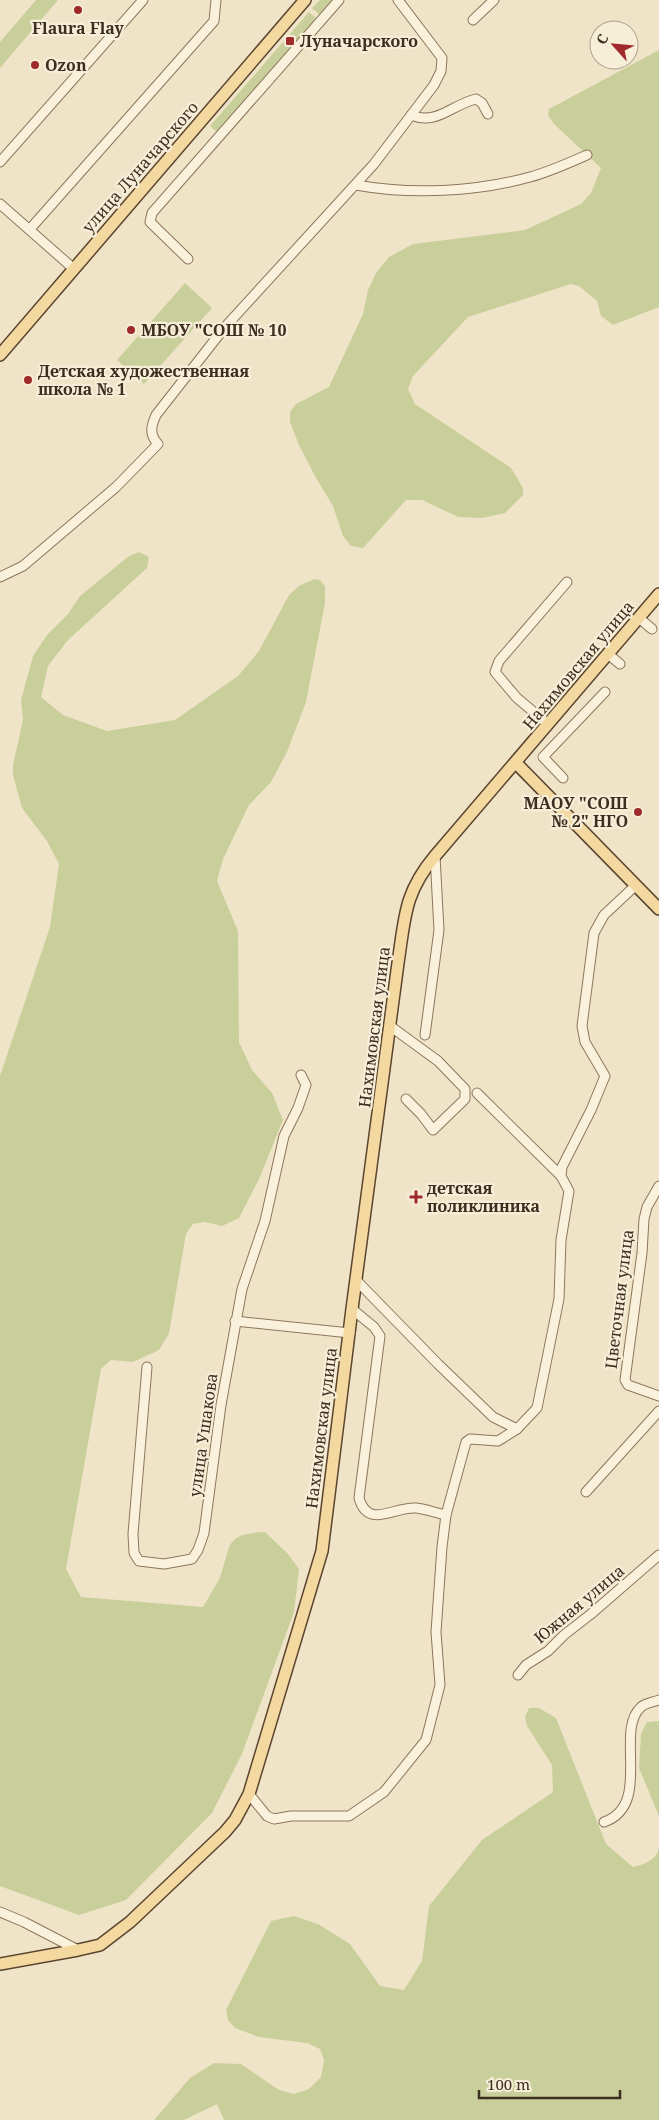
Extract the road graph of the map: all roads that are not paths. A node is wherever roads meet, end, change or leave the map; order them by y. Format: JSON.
{"nodes":[{"id":1,"x":143,"y":0,"type":"edge"},
{"id":2,"x":216,"y":0,"type":"edge"},
{"id":3,"x":339,"y":0,"type":"edge"},
{"id":4,"x":398,"y":0,"type":"edge"},
{"id":5,"x":494,"y":0,"type":"edge"},
{"id":6,"x":298,"y":2,"type":"edge"},
{"id":7,"x":473,"y":20,"type":"dead end"},
{"id":8,"x":488,"y":114,"type":"dead end"},
{"id":9,"x":411,"y":115,"type":"junction"},
{"id":10,"x":587,"y":155,"type":"dead end"},
{"id":11,"x":0,"y":162,"type":"edge"},
{"id":12,"x":356,"y":185,"type":"junction"},
{"id":13,"x":0,"y":204,"type":"edge"},
{"id":14,"x":30,"y":229,"type":"junction"},
{"id":15,"x":188,"y":259,"type":"dead end"},
{"id":16,"x":74,"y":269,"type":"junction"},
{"id":17,"x":0,"y":355,"type":"edge"},
{"id":18,"x":0,"y":577,"type":"edge"},
{"id":19,"x":567,"y":582,"type":"dead end"},
{"id":20,"x":659,"y":594,"type":"edge"},
{"id":21,"x":639,"y":618,"type":"junction"},
{"id":22,"x":652,"y":629,"type":"dead end"},
{"id":23,"x":608,"y":654,"type":"junction"},
{"id":24,"x":620,"y":664,"type":"dead end"},
{"id":25,"x":605,"y":692,"type":"dead end"},
{"id":26,"x":548,"y":724,"type":"junction"},
{"id":27,"x":516,"y":763,"type":"junction"},
{"id":28,"x":563,"y":778,"type":"dead end"},
{"id":29,"x":435,"y":856,"type":"junction"},
{"id":30,"x":635,"y":886,"type":"junction"},
{"id":31,"x":659,"y":909,"type":"edge"},
{"id":32,"x":390,"y":1026,"type":"junction"},
{"id":33,"x":425,"y":1035,"type":"dead end"},
{"id":34,"x":301,"y":1075,"type":"dead end"},
{"id":35,"x":477,"y":1093,"type":"dead end"},
{"id":36,"x":406,"y":1099,"type":"dead end"},
{"id":37,"x":561,"y":1176,"type":"junction"},
{"id":38,"x":659,"y":1186,"type":"edge"},
{"id":39,"x":356,"y":1280,"type":"junction"},
{"id":40,"x":352,"y":1310,"type":"junction"},
{"id":41,"x":235,"y":1321,"type":"junction"},
{"id":42,"x":350,"y":1333,"type":"junction"},
{"id":43,"x":147,"y":1367,"type":"dead end"},
{"id":44,"x":659,"y":1396,"type":"edge"},
{"id":45,"x":659,"y":1411,"type":"edge"},
{"id":46,"x":517,"y":1429,"type":"junction"},
{"id":47,"x":586,"y":1492,"type":"dead end"},
{"id":48,"x":446,"y":1515,"type":"junction"},
{"id":49,"x":659,"y":1555,"type":"edge"},
{"id":50,"x":518,"y":1675,"type":"dead end"},
{"id":51,"x":659,"y":1700,"type":"edge"},
{"id":52,"x":249,"y":1794,"type":"junction"},
{"id":53,"x":604,"y":1822,"type":"dead end"},
{"id":54,"x":0,"y":1912,"type":"edge"},
{"id":55,"x":78,"y":1950,"type":"junction"},
{"id":56,"x":0,"y":1964,"type":"edge"}],
"edges":[{"from":1,"to":11,"type":"street"},
{"from":2,"to":14,"type":"street"},
{"from":3,"to":15,"type":"street"},
{"from":4,"to":9,"type":"street"},
{"from":5,"to":7,"type":"street"},
{"from":6,"to":16,"type":"main road","name":"улица Луначарского"},
{"from":8,"to":9,"type":"street"},
{"from":9,"to":12,"type":"street"},
{"from":10,"to":12,"type":"street"},
{"from":12,"to":18,"type":"street"},
{"from":13,"to":14,"type":"street"},
{"from":14,"to":16,"type":"street"},
{"from":16,"to":17,"type":"main road","name":"улица Луначарского"},
{"from":19,"to":26,"type":"street"},
{"from":20,"to":21,"type":"main road","name":"Нахимовская улица"},
{"from":21,"to":22,"type":"street"},
{"from":21,"to":23,"type":"main road","name":"Нахимовская улица"},
{"from":23,"to":24,"type":"street"},
{"from":23,"to":26,"type":"main road","name":"Нахимовская улица"},
{"from":25,"to":28,"type":"street"},
{"from":26,"to":27,"type":"main road","name":"Нахимовская улица"},
{"from":27,"to":29,"type":"main road","name":"Нахимовская улица"},
{"from":27,"to":30,"type":"main road"},
{"from":29,"to":32,"type":"main road","name":"Нахимовская улица"},
{"from":29,"to":33,"type":"street"},
{"from":30,"to":31,"type":"main road"},
{"from":30,"to":37,"type":"street"},
{"from":32,"to":36,"type":"street"},
{"from":32,"to":39,"type":"main road","name":"Нахимовская улица"},
{"from":34,"to":41,"type":"street","name":"улица Ушакова"},
{"from":35,"to":37,"type":"street"},
{"from":37,"to":46,"type":"street"},
{"from":38,"to":44,"type":"street","name":"Цветочная улица"},
{"from":39,"to":40,"type":"main road","name":"Нахимовская улица"},
{"from":39,"to":46,"type":"street"},
{"from":40,"to":42,"type":"main road","name":"Нахимовская улица"},
{"from":40,"to":48,"type":"street"},
{"from":41,"to":42,"type":"street"},
{"from":41,"to":43,"type":"street","name":"улица Ушакова"},
{"from":42,"to":52,"type":"main road","name":"Нахимовская улица"},
{"from":45,"to":47,"type":"street"},
{"from":46,"to":48,"type":"street"},
{"from":48,"to":52,"type":"street"},
{"from":49,"to":50,"type":"street","name":"Южная улица"},
{"from":51,"to":53,"type":"street"},
{"from":52,"to":55,"type":"main road","name":"Нахимовская улица"},
{"from":54,"to":55,"type":"street"},
{"from":55,"to":56,"type":"main road","name":"Нахимовская улица"}]}
